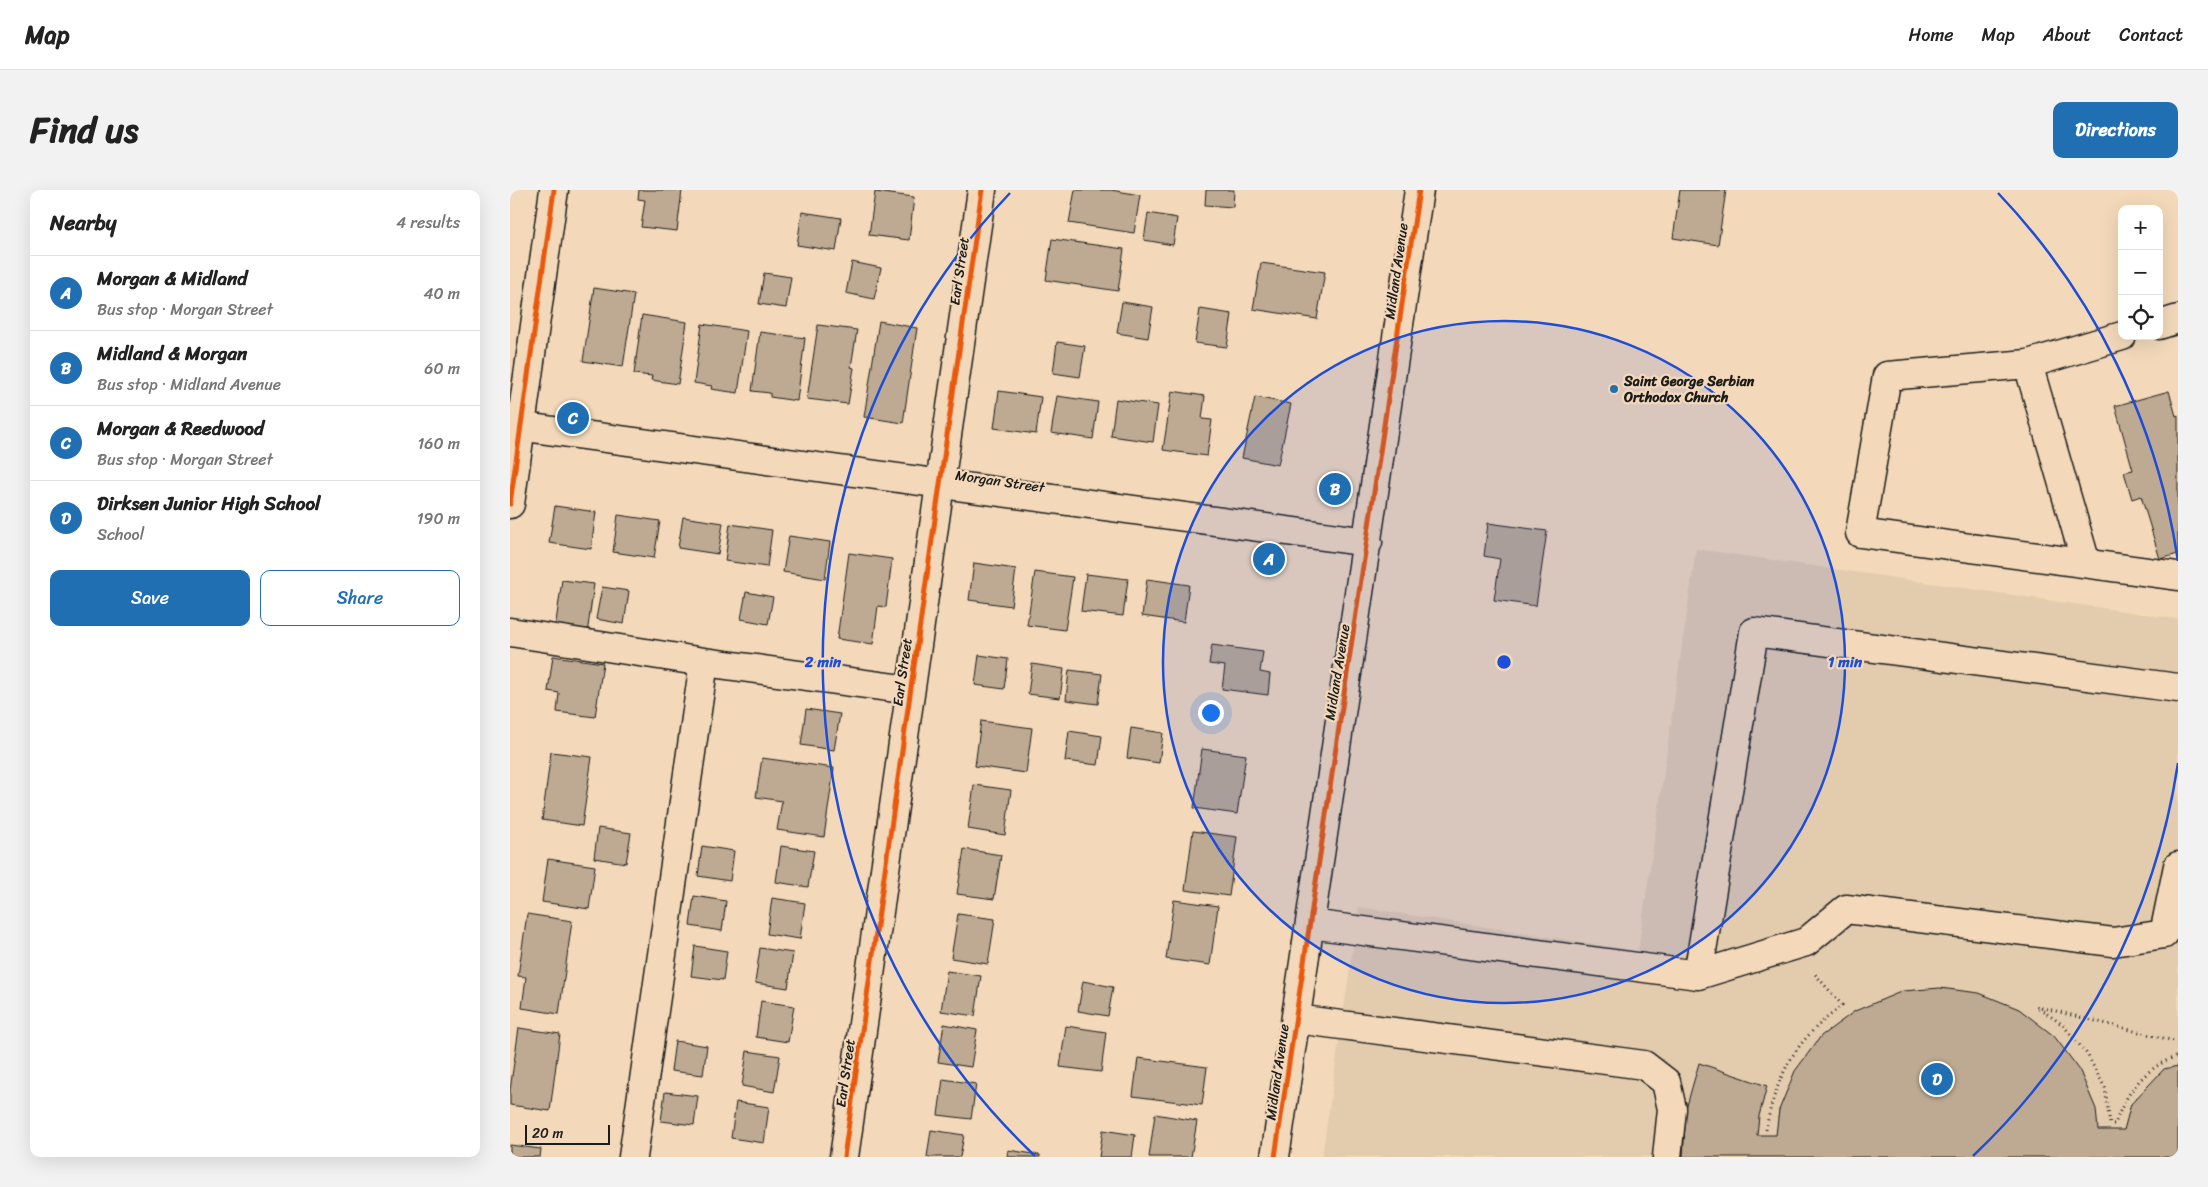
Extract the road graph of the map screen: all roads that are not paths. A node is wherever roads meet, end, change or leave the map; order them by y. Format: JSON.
{"nodes":[{"id":1,"x":554,"y":190,"type":"edge"},
{"id":2,"x":982,"y":190,"type":"edge"},
{"id":3,"x":1419,"y":190,"type":"edge"},
{"id":4,"x":2178,"y":320,"type":"edge"},
{"id":5,"x":2163,"y":324,"type":"edge"},
{"id":6,"x":2118,"y":337,"type":"edge"},
{"id":7,"x":2028,"y":364,"type":"junction"},
{"id":8,"x":516,"y":426,"type":"edge"},
{"id":9,"x":940,"y":484,"type":"junction"},
{"id":10,"x":510,"y":504,"type":"edge"},
{"id":11,"x":1368,"y":542,"type":"junction"},
{"id":12,"x":2086,"y":564,"type":"junction"},
{"id":13,"x":2178,"y":576,"type":"edge"},
{"id":14,"x":510,"y":632,"type":"edge"},
{"id":15,"x":704,"y":662,"type":"junction"},
{"id":16,"x":2178,"y":688,"type":"edge"},
{"id":17,"x":910,"y":690,"type":"junction"},
{"id":18,"x":2178,"y":866,"type":"edge"},
{"id":19,"x":1310,"y":924,"type":"junction"},
{"id":20,"x":1698,"y":975,"type":"junction"},
{"id":21,"x":1296,"y":1019,"type":"junction"},
{"id":22,"x":633,"y":1157,"type":"edge"},
{"id":23,"x":844,"y":1157,"type":"edge"},
{"id":24,"x":1275,"y":1157,"type":"edge"},
{"id":25,"x":1667,"y":1157,"type":"edge"}],
"edges":[{"from":1,"to":8,"type":"street"},
{"from":2,"to":9,"type":"street","name":"Earl Street"},
{"from":3,"to":11,"type":"street","name":"Midland Avenue"},
{"from":4,"to":5,"type":"street"},
{"from":6,"to":7,"type":"street"},
{"from":7,"to":12,"type":"street"},
{"from":7,"to":12,"type":"street"},
{"from":8,"to":9,"type":"street","name":"Morgan Street"},
{"from":8,"to":10,"type":"street"},
{"from":9,"to":11,"type":"street","name":"Morgan Street"},
{"from":9,"to":17,"type":"street","name":"Earl Street"},
{"from":11,"to":19,"type":"street","name":"Midland Avenue"},
{"from":12,"to":13,"type":"street"},
{"from":14,"to":15,"type":"street"},
{"from":15,"to":17,"type":"street"},
{"from":15,"to":22,"type":"street"},
{"from":16,"to":20,"type":"street"},
{"from":17,"to":23,"type":"street","name":"Earl Street"},
{"from":18,"to":20,"type":"street"},
{"from":19,"to":20,"type":"street"},
{"from":19,"to":21,"type":"street","name":"Midland Avenue"},
{"from":21,"to":24,"type":"street","name":"Midland Avenue"},
{"from":21,"to":25,"type":"street"}]}
